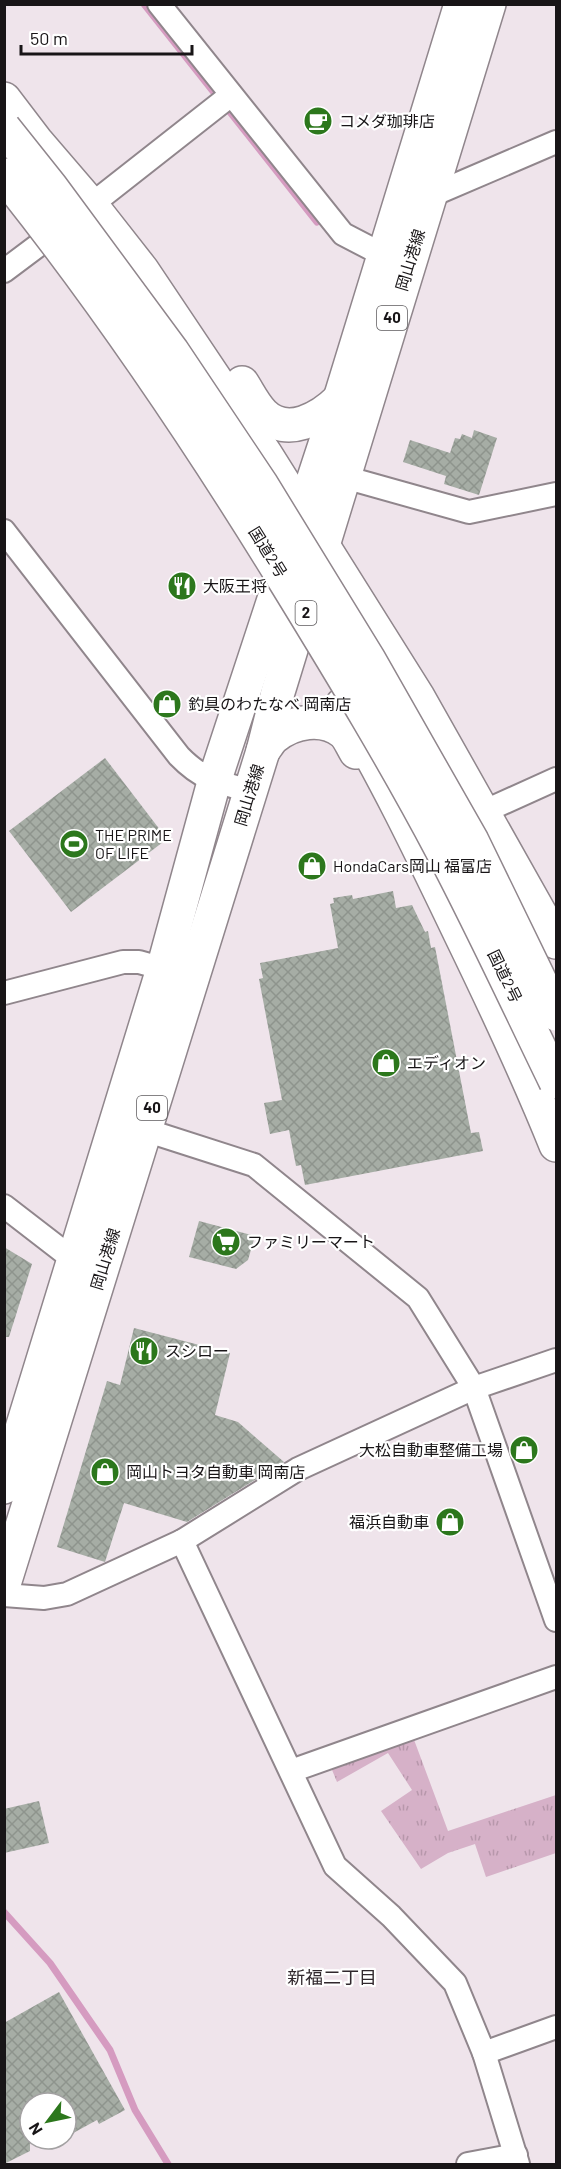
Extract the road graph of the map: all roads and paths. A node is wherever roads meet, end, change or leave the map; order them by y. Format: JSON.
{"nodes":[{"id":1,"x":159,"y":4,"type":"edge"},
{"id":2,"x":461,"y":4,"type":"edge"},
{"id":3,"x":489,"y":4,"type":"edge"},
{"id":4,"x":231,"y":95,"type":"junction"},
{"id":5,"x":4,"y":99,"type":"edge"},
{"id":6,"x":4,"y":128,"type":"edge"},
{"id":7,"x":36,"y":141,"type":"junction"},
{"id":8,"x":556,"y":142,"type":"edge"},
{"id":9,"x":4,"y":175,"type":"edge"},
{"id":10,"x":4,"y":196,"type":"edge"},
{"id":11,"x":430,"y":196,"type":"junction"},
{"id":12,"x":91,"y":205,"type":"junction"},
{"id":13,"x":40,"y":244,"type":"junction"},
{"id":14,"x":396,"y":261,"type":"junction"},
{"id":15,"x":142,"y":270,"type":"junction"},
{"id":16,"x":4,"y":271,"type":"edge"},
{"id":17,"x":340,"y":399,"type":"junction"},
{"id":18,"x":344,"y":477,"type":"junction"},
{"id":19,"x":556,"y":494,"type":"edge"},
{"id":20,"x":303,"y":513,"type":"junction"},
{"id":21,"x":4,"y":531,"type":"edge"},
{"id":22,"x":323,"y":545,"type":"junction"},
{"id":23,"x":289,"y":553,"type":"junction"},
{"id":24,"x":308,"y":592,"type":"junction"},
{"id":25,"x":275,"y":596,"type":"junction"},
{"id":26,"x":297,"y":631,"type":"junction"},
{"id":27,"x":263,"y":752,"type":"junction"},
{"id":28,"x":556,"y":779,"type":"edge"},
{"id":29,"x":214,"y":782,"type":"junction"},
{"id":30,"x":250,"y":791,"type":"junction"},
{"id":31,"x":483,"y":812,"type":"junction"},
{"id":32,"x":435,"y":881,"type":"junction"},
{"id":33,"x":556,"y":942,"type":"edge"},
{"id":34,"x":178,"y":973,"type":"junction"},
{"id":35,"x":4,"y":993,"type":"edge"},
{"id":36,"x":556,"y":1014,"type":"edge"},
{"id":37,"x":556,"y":1082,"type":"edge"},
{"id":38,"x":145,"y":1130,"type":"junction"},
{"id":39,"x":556,"y":1145,"type":"edge"},
{"id":40,"x":4,"y":1206,"type":"edge"},
{"id":41,"x":88,"y":1264,"type":"junction"},
{"id":42,"x":556,"y":1360,"type":"edge"},
{"id":43,"x":474,"y":1388,"type":"junction"},
{"id":44,"x":4,"y":1486,"type":"edge"},
{"id":45,"x":182,"y":1541,"type":"junction"},
{"id":46,"x":4,"y":1584,"type":"edge"},
{"id":47,"x":551,"y":1587,"type":"edge"},
{"id":48,"x":4,"y":1595,"type":"edge"},
{"id":49,"x":556,"y":1620,"type":"edge"},
{"id":50,"x":556,"y":1677,"type":"edge"},
{"id":51,"x":291,"y":1771,"type":"junction"},
{"id":52,"x":556,"y":2027,"type":"edge"},
{"id":53,"x":484,"y":2053,"type":"junction"},
{"id":54,"x":517,"y":2160,"type":"edge"},
{"id":55,"x":468,"y":2164,"type":"edge"}],
"edges":[{"from":1,"to":4,"type":"street"},
{"from":2,"to":14,"type":"main road","name":"岡山港線","number":"40"},
{"from":3,"to":11,"type":"main road","name":"岡山港線","number":"40"},
{"from":4,"to":12,"type":"street"},
{"from":4,"to":14,"type":"street"},
{"from":5,"to":7,"type":"main road"},
{"from":6,"to":36,"type":"main road","name":"国道2号","number":"2","bridge":true},
{"from":7,"to":12,"type":"main road"},
{"from":7,"to":23,"type":"main road"},
{"from":8,"to":11,"type":"street"},
{"from":9,"to":37,"type":"main road","name":"国道2号","number":"2","bridge":true},
{"from":10,"to":13,"type":"main road"},
{"from":11,"to":14,"type":"main road","name":"岡山港線","number":"40"},
{"from":12,"to":15,"type":"main road"},
{"from":13,"to":16,"type":"street"},
{"from":13,"to":25,"type":"main road"},
{"from":14,"to":17,"type":"main road","name":"岡山港線","number":"40"},
{"from":14,"to":18,"type":"main road","name":"岡山港線","number":"40"},
{"from":15,"to":17,"type":"main road"},
{"from":15,"to":20,"type":"main road"},
{"from":17,"to":20,"type":"main road","name":"岡山港線","number":"40"},
{"from":18,"to":19,"type":"street"},
{"from":18,"to":22,"type":"main road","name":"岡山港線","number":"40"},
{"from":20,"to":22,"type":"main road"},
{"from":20,"to":23,"type":"main road","name":"岡山港線","number":"40"},
{"from":21,"to":29,"type":"street"},
{"from":22,"to":24,"type":"main road","name":"岡山港線","number":"40"},
{"from":22,"to":31,"type":"main road"},
{"from":23,"to":24,"type":"main road"},
{"from":23,"to":25,"type":"main road","name":"岡山港線","number":"40"},
{"from":24,"to":26,"type":"main road","name":"岡山港線","number":"40"},
{"from":25,"to":26,"type":"main road"},
{"from":25,"to":29,"type":"main road","name":"岡山港線","number":"40"},
{"from":26,"to":27,"type":"main road","name":"岡山港線","number":"40"},
{"from":26,"to":32,"type":"main road"},
{"from":27,"to":30,"type":"main road","name":"岡山港線","number":"40"},
{"from":27,"to":32,"type":"main road"},
{"from":28,"to":31,"type":"street"},
{"from":29,"to":30,"type":"street"},
{"from":29,"to":34,"type":"main road","name":"岡山港線","number":"40"},
{"from":30,"to":34,"type":"main road","name":"岡山港線","number":"40"},
{"from":31,"to":33,"type":"main road"},
{"from":32,"to":39,"type":"main road"},
{"from":34,"to":35,"type":"street"},
{"from":34,"to":38,"type":"main road","name":"岡山港線","number":"40"},
{"from":34,"to":41,"type":"main road","name":"岡山港線","number":"40"},
{"from":38,"to":41,"type":"main road","name":"岡山港線","number":"40"},
{"from":38,"to":43,"type":"street"},
{"from":40,"to":41,"type":"street"},
{"from":41,"to":44,"type":"main road","name":"岡山港線","number":"40"},
{"from":41,"to":46,"type":"main road","name":"岡山港線","number":"40"},
{"from":42,"to":43,"type":"street"},
{"from":43,"to":45,"type":"street"},
{"from":43,"to":47,"type":"street"},
{"from":45,"to":48,"type":"street"},
{"from":45,"to":51,"type":"street"},
{"from":47,"to":49,"type":"street"},
{"from":50,"to":51,"type":"street"},
{"from":51,"to":53,"type":"street"},
{"from":52,"to":53,"type":"street"},
{"from":53,"to":54,"type":"street"},
{"from":54,"to":55,"type":"street"}]}
